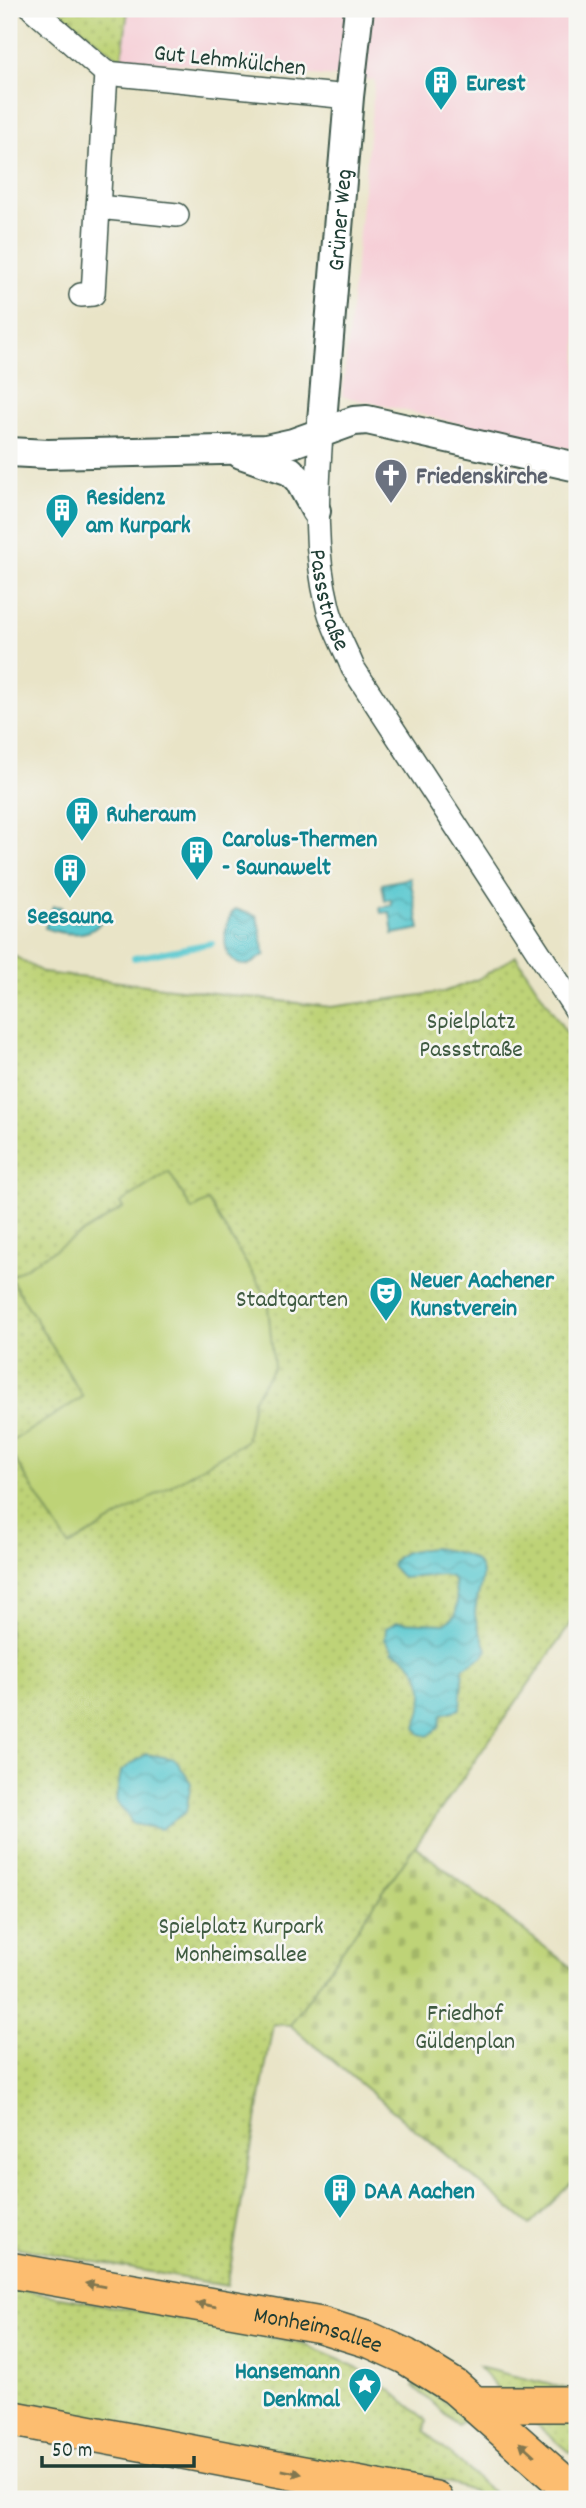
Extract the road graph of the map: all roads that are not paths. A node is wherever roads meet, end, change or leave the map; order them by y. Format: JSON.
{"nodes":[{"id":1,"x":33,"y":9,"type":"edge"},
{"id":2,"x":359,"y":9,"type":"edge"},
{"id":3,"x":106,"y":73,"type":"junction"},
{"id":4,"x":349,"y":97,"type":"junction"},
{"id":5,"x":98,"y":207,"type":"junction"},
{"id":6,"x":177,"y":215,"type":"dead end"},
{"id":7,"x":81,"y":295,"type":"dead end"},
{"id":8,"x":321,"y":433,"type":"junction"},
{"id":9,"x":231,"y":450,"type":"junction"},
{"id":10,"x":9,"y":452,"type":"edge"},
{"id":11,"x":577,"y":467,"type":"edge"},
{"id":12,"x":316,"y":511,"type":"junction"},
{"id":13,"x":575,"y":1004,"type":"edge"},
{"id":14,"x":9,"y":2270,"type":"edge"},
{"id":15,"x":476,"y":2404,"type":"junction"},
{"id":16,"x":577,"y":2404,"type":"edge"},
{"id":17,"x":9,"y":2418,"type":"edge"},
{"id":18,"x":577,"y":2495,"type":"edge"},
{"id":19,"x":435,"y":2499,"type":"edge"}],
"edges":[{"from":1,"to":3,"type":"street"},
{"from":2,"to":4,"type":"street","name":"Grüner Weg"},
{"from":3,"to":4,"type":"street","name":"Gut Lehmkülchen"},
{"from":3,"to":5,"type":"street"},
{"from":4,"to":8,"type":"street","name":"Grüner Weg"},
{"from":5,"to":6,"type":"street"},
{"from":5,"to":7,"type":"street"},
{"from":8,"to":9,"type":"street"},
{"from":8,"to":11,"type":"street"},
{"from":8,"to":12,"type":"street","name":"Passstraße"},
{"from":9,"to":10,"type":"street"},
{"from":9,"to":12,"type":"street"},
{"from":12,"to":13,"type":"street","name":"Passstraße"},
{"from":15,"to":14,"type":"main road","name":"Monheimsallee","one_way":true},
{"from":15,"to":16,"type":"main road"},
{"from":18,"to":15,"type":"main road","name":"Monheimsallee","one_way":true},
{"from":17,"to":19,"type":"main road","one_way":true}]}
